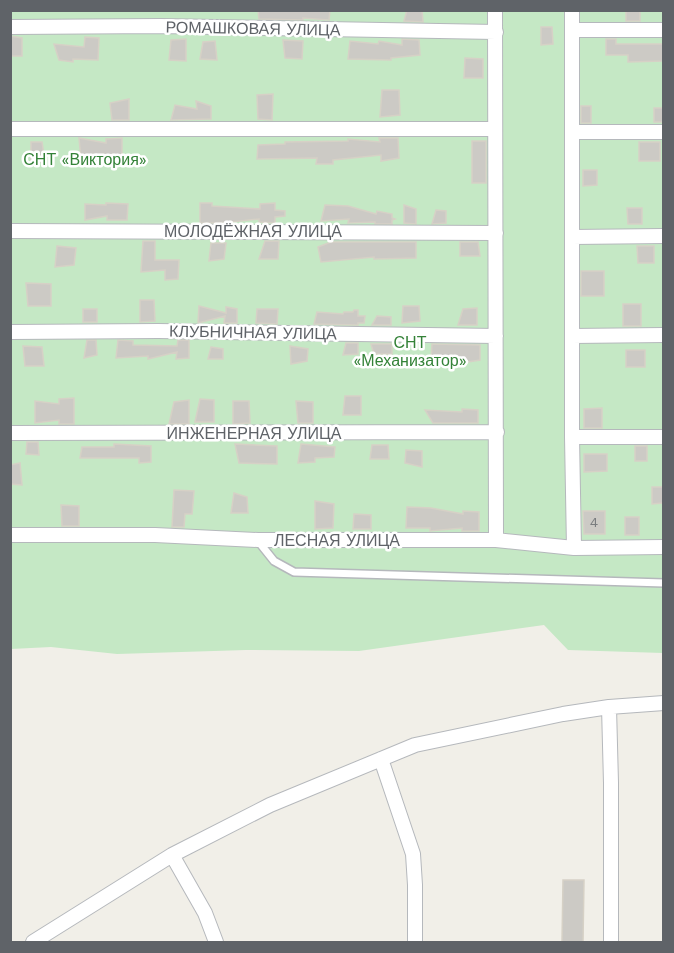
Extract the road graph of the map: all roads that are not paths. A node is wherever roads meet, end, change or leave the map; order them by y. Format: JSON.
{"nodes":[{"id":1,"x":495,"y":10,"type":"edge"},
{"id":2,"x":572,"y":10,"type":"edge"},
{"id":3,"x":10,"y":27,"type":"edge"},
{"id":4,"x":572,"y":30,"type":"junction"},
{"id":5,"x":663,"y":30,"type":"edge"},
{"id":6,"x":496,"y":32,"type":"junction"},
{"id":7,"x":10,"y":129,"type":"edge"},
{"id":8,"x":495,"y":129,"type":"junction"},
{"id":9,"x":572,"y":132,"type":"junction"},
{"id":10,"x":663,"y":132,"type":"edge"},
{"id":11,"x":10,"y":231,"type":"edge"},
{"id":12,"x":496,"y":233,"type":"junction"},
{"id":13,"x":663,"y":236,"type":"edge"},
{"id":14,"x":572,"y":237,"type":"junction"},
{"id":15,"x":10,"y":332,"type":"edge"},
{"id":16,"x":663,"y":335,"type":"edge"},
{"id":17,"x":496,"y":336,"type":"junction"},
{"id":18,"x":572,"y":336,"type":"junction"},
{"id":19,"x":497,"y":432,"type":"junction"},
{"id":20,"x":10,"y":433,"type":"edge"},
{"id":21,"x":572,"y":437,"type":"junction"},
{"id":22,"x":663,"y":437,"type":"edge"},
{"id":23,"x":10,"y":535,"type":"edge"},
{"id":24,"x":258,"y":540,"type":"junction"},
{"id":25,"x":496,"y":540,"type":"junction"},
{"id":26,"x":663,"y":547,"type":"edge"},
{"id":27,"x":574,"y":548,"type":"junction"},
{"id":28,"x":663,"y":583,"type":"edge"},
{"id":29,"x":663,"y":703,"type":"edge"},
{"id":30,"x":609,"y":707,"type":"junction"},
{"id":31,"x":381,"y":759,"type":"junction"},
{"id":32,"x":172,"y":855,"type":"junction"},
{"id":33,"x":33,"y":942,"type":"edge"},
{"id":34,"x":216,"y":942,"type":"edge"},
{"id":35,"x":415,"y":942,"type":"edge"},
{"id":36,"x":611,"y":942,"type":"edge"}],
"edges":[{"from":1,"to":6,"type":"street"},
{"from":2,"to":4,"type":"street"},
{"from":3,"to":6,"type":"street","name":"РОМАШКОВАЯ УЛИЦА"},
{"from":4,"to":5,"type":"street"},
{"from":4,"to":9,"type":"street"},
{"from":6,"to":8,"type":"street"},
{"from":7,"to":8,"type":"street"},
{"from":8,"to":12,"type":"street"},
{"from":9,"to":10,"type":"street"},
{"from":9,"to":14,"type":"street"},
{"from":11,"to":12,"type":"street","name":"МОЛОДЁЖНАЯ УЛИЦА"},
{"from":12,"to":17,"type":"street"},
{"from":13,"to":14,"type":"street"},
{"from":14,"to":18,"type":"street"},
{"from":15,"to":17,"type":"street","name":"КЛУБНИЧНАЯ УЛИЦА"},
{"from":16,"to":18,"type":"street"},
{"from":17,"to":19,"type":"street"},
{"from":18,"to":21,"type":"street"},
{"from":19,"to":20,"type":"street","name":"ИНЖЕНЕРНАЯ УЛИЦА"},
{"from":19,"to":25,"type":"street"},
{"from":21,"to":22,"type":"street"},
{"from":21,"to":27,"type":"street"},
{"from":23,"to":24,"type":"street","name":"ЛЕСНАЯ УЛИЦА"},
{"from":24,"to":25,"type":"street","name":"ЛЕСНАЯ УЛИЦА"},
{"from":24,"to":28,"type":"lane"},
{"from":25,"to":27,"type":"street","name":"ЛЕСНАЯ УЛИЦА"},
{"from":26,"to":27,"type":"street","name":"ЛЕСНАЯ УЛИЦА"},
{"from":29,"to":30,"type":"street"},
{"from":30,"to":31,"type":"street"},
{"from":30,"to":36,"type":"street"},
{"from":31,"to":32,"type":"street"},
{"from":31,"to":35,"type":"street"},
{"from":32,"to":33,"type":"street"},
{"from":32,"to":34,"type":"street"}]}
